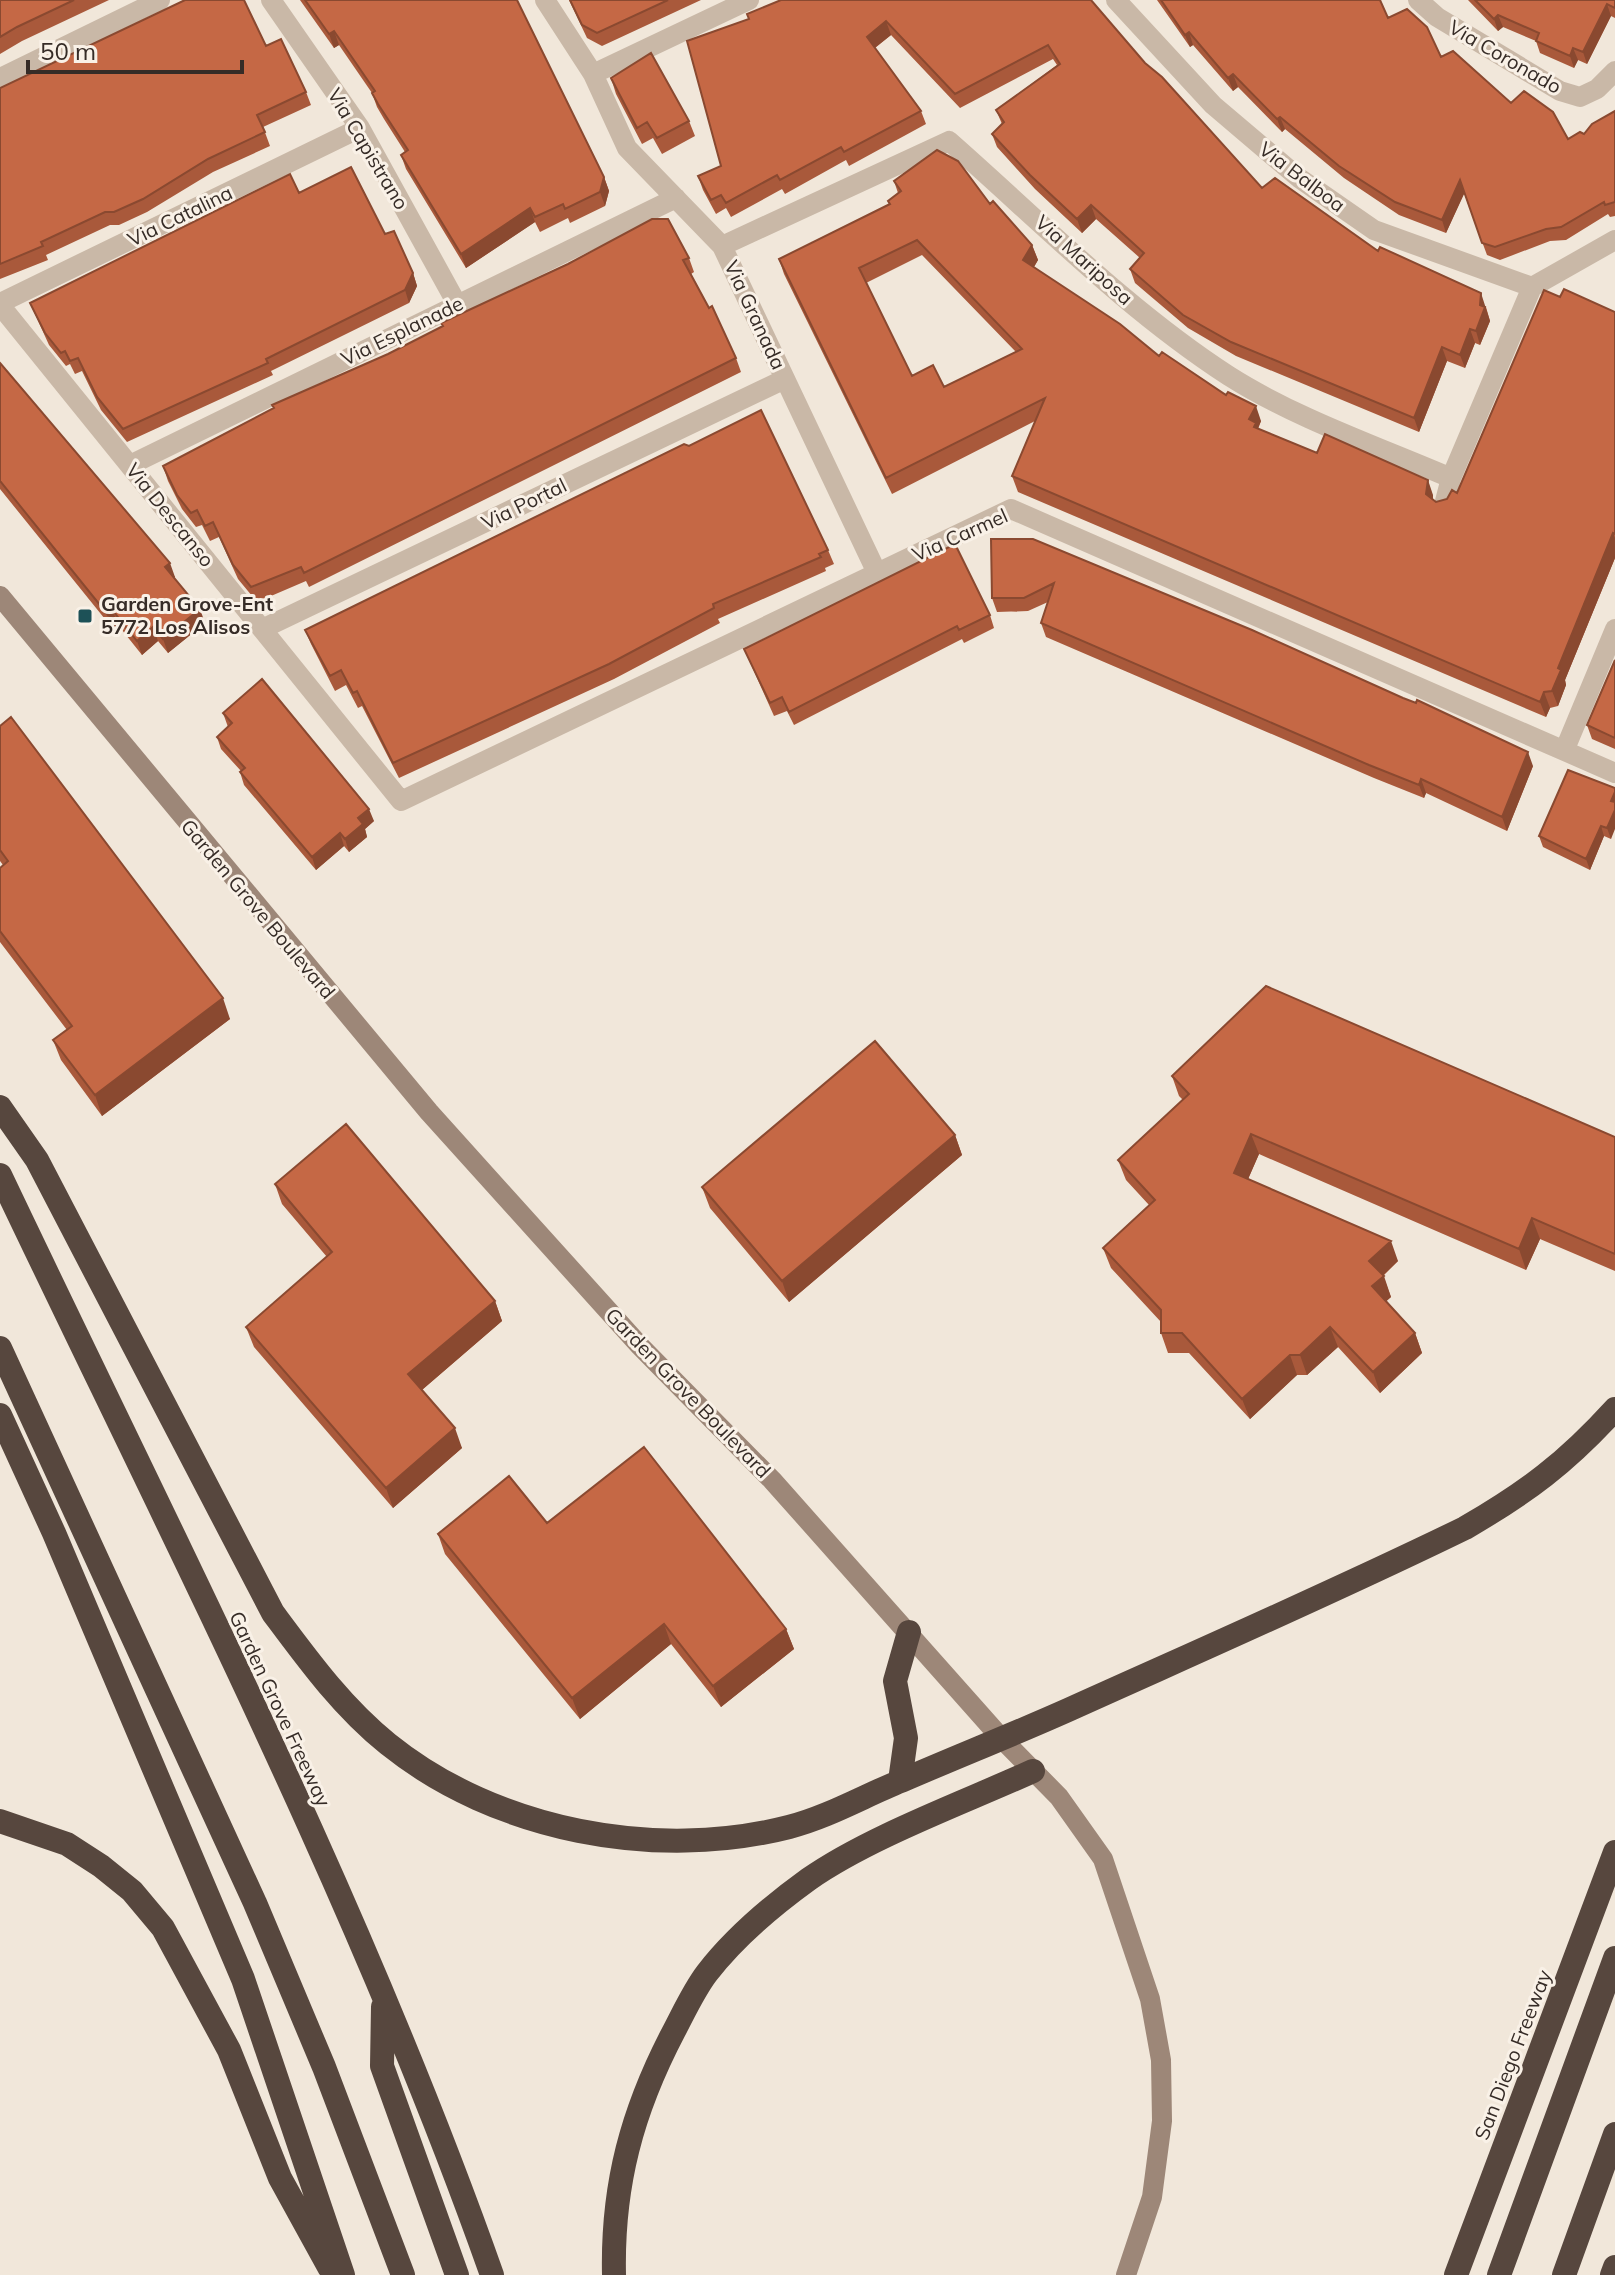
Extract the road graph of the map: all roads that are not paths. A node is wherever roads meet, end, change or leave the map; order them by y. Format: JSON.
{"nodes":[{"id":1,"x":160,"y":0,"type":"edge"},
{"id":2,"x":271,"y":0,"type":"edge"},
{"id":3,"x":545,"y":0,"type":"edge"},
{"id":4,"x":749,"y":0,"type":"edge"},
{"id":5,"x":1116,"y":0,"type":"edge"},
{"id":6,"x":1418,"y":0,"type":"edge"},
{"id":7,"x":1615,"y":71,"type":"edge"},
{"id":8,"x":593,"y":74,"type":"junction"},
{"id":9,"x":0,"y":78,"type":"edge"},
{"id":10,"x":360,"y":128,"type":"junction"},
{"id":11,"x":676,"y":198,"type":"junction"},
{"id":12,"x":1615,"y":240,"type":"edge"},
{"id":13,"x":722,"y":246,"type":"junction"},
{"id":14,"x":1532,"y":287,"type":"junction"},
{"id":15,"x":0,"y":304,"type":"edge"},
{"id":16,"x":457,"y":304,"type":"junction"},
{"id":17,"x":785,"y":379,"type":"junction"},
{"id":18,"x":130,"y":465,"type":"junction"},
{"id":19,"x":1451,"y":478,"type":"junction"},
{"id":20,"x":1444,"y":505,"type":"edge"},
{"id":21,"x":877,"y":573,"type":"junction"},
{"id":22,"x":0,"y":596,"type":"edge"},
{"id":23,"x":262,"y":629,"type":"junction"},
{"id":24,"x":1615,"y":629,"type":"edge"},
{"id":25,"x":1565,"y":749,"type":"junction"},
{"id":26,"x":1615,"y":773,"type":"edge"},
{"id":27,"x":401,"y":801,"type":"joint"},
{"id":28,"x":0,"y":1107,"type":"edge"},
{"id":29,"x":0,"y":1175,"type":"edge"},
{"id":30,"x":0,"y":1348,"type":"edge"},
{"id":31,"x":1615,"y":1409,"type":"edge"},
{"id":32,"x":0,"y":1415,"type":"edge"},
{"id":33,"x":909,"y":1632,"type":"junction"},
{"id":34,"x":1002,"y":1739,"type":"junction"},
{"id":35,"x":1033,"y":1771,"type":"junction"},
{"id":36,"x":900,"y":1781,"type":"junction"},
{"id":37,"x":0,"y":1821,"type":"edge"},
{"id":38,"x":1615,"y":1852,"type":"edge"},
{"id":39,"x":1615,"y":1958,"type":"edge"},
{"id":40,"x":383,"y":1997,"type":"junction"},
{"id":41,"x":1615,"y":2134,"type":"edge"},
{"id":42,"x":1615,"y":2267,"type":"edge"},
{"id":43,"x":333,"y":2275,"type":"edge"},
{"id":44,"x":343,"y":2275,"type":"edge"},
{"id":45,"x":403,"y":2275,"type":"edge"},
{"id":46,"x":457,"y":2275,"type":"edge"},
{"id":47,"x":492,"y":2275,"type":"edge"},
{"id":48,"x":614,"y":2275,"type":"edge"},
{"id":49,"x":1126,"y":2275,"type":"edge"},
{"id":50,"x":1456,"y":2275,"type":"edge"},
{"id":51,"x":1499,"y":2275,"type":"edge"},
{"id":52,"x":1564,"y":2275,"type":"edge"},
{"id":53,"x":1612,"y":2275,"type":"edge"}],
"edges":[{"from":1,"to":9,"type":"street"},
{"from":2,"to":10,"type":"street","name":"Via Capistrano"},
{"from":3,"to":8,"type":"street","name":"Via Granada"},
{"from":4,"to":8,"type":"street"},
{"from":5,"to":14,"type":"street","name":"Via Balboa"},
{"from":6,"to":7,"type":"street","name":"Via Coronado"},
{"from":8,"to":11,"type":"street","name":"Via Granada"},
{"from":10,"to":15,"type":"street","name":"Via Catalina"},
{"from":10,"to":16,"type":"street","name":"Via Capistrano"},
{"from":11,"to":13,"type":"street","name":"Via Granada"},
{"from":11,"to":16,"type":"street","name":"Via Esplanade"},
{"from":12,"to":14,"type":"street"},
{"from":13,"to":17,"type":"street","name":"Via Granada"},
{"from":13,"to":19,"type":"street","name":"Via Mariposa"},
{"from":14,"to":19,"type":"street"},
{"from":15,"to":18,"type":"street","name":"Via Descanso"},
{"from":16,"to":18,"type":"street","name":"Via Esplanade"},
{"from":17,"to":21,"type":"street","name":"Via Granada"},
{"from":17,"to":23,"type":"street","name":"Via Portal"},
{"from":18,"to":23,"type":"street","name":"Via Descanso"},
{"from":19,"to":20,"type":"street"},
{"from":21,"to":25,"type":"street","name":"Via Carmel"},
{"from":21,"to":27,"type":"street","name":"Via Carmel"},
{"from":22,"to":33,"type":"main road","name":"Garden Grove Boulevard"},
{"from":23,"to":27,"type":"street","name":"Via Descanso"},
{"from":24,"to":25,"type":"street"},
{"from":25,"to":26,"type":"street","name":"Via Carmel"},
{"from":28,"to":36,"type":"highway"},
{"from":29,"to":40,"type":"highway","name":"Garden Grove Freeway"},
{"from":30,"to":45,"type":"highway"},
{"from":31,"to":34,"type":"highway"},
{"from":32,"to":44,"type":"highway"},
{"from":33,"to":34,"type":"main road","name":"Garden Grove Boulevard"},
{"from":33,"to":36,"type":"highway"},
{"from":34,"to":35,"type":"main road","name":"Garden Grove Boulevard"},
{"from":34,"to":36,"type":"highway"},
{"from":35,"to":48,"type":"highway"},
{"from":35,"to":49,"type":"main road","name":"Garden Grove Boulevard"},
{"from":37,"to":43,"type":"highway"},
{"from":38,"to":50,"type":"highway","name":"San Diego Freeway"},
{"from":39,"to":51,"type":"highway"},
{"from":40,"to":46,"type":"highway"},
{"from":40,"to":47,"type":"highway","name":"Garden Grove Freeway"},
{"from":41,"to":52,"type":"highway"},
{"from":42,"to":53,"type":"highway"}]}
